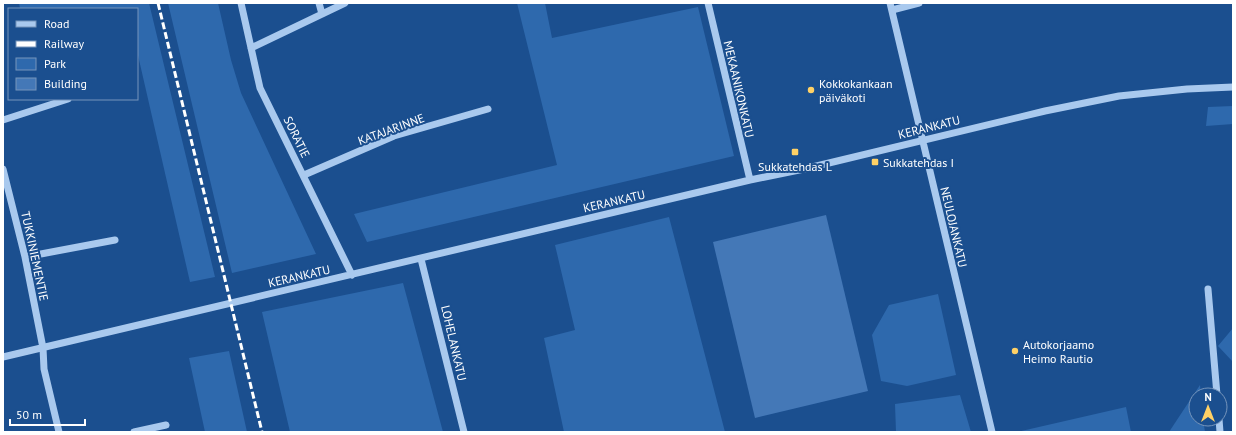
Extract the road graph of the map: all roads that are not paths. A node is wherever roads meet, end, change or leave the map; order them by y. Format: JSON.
{"nodes":[{"id":1,"x":241,"y":3,"type":"edge"},
{"id":2,"x":319,"y":3,"type":"edge"},
{"id":3,"x":345,"y":3,"type":"edge"},
{"id":4,"x":708,"y":3,"type":"edge"},
{"id":5,"x":919,"y":3,"type":"edge"},
{"id":6,"x":891,"y":6,"type":"edge"},
{"id":7,"x":322,"y":14,"type":"junction"},
{"id":8,"x":251,"y":48,"type":"junction"},
{"id":9,"x":1233,"y":87,"type":"edge"},
{"id":10,"x":65,"y":100,"type":"edge"},
{"id":11,"x":488,"y":109,"type":"dead end"},
{"id":12,"x":3,"y":120,"type":"edge"},
{"id":13,"x":922,"y":140,"type":"junction"},
{"id":14,"x":3,"y":169,"type":"edge"},
{"id":15,"x":304,"y":176,"type":"junction"},
{"id":16,"x":750,"y":180,"type":"junction"},
{"id":17,"x":114,"y":240,"type":"dead end"},
{"id":18,"x":25,"y":257,"type":"junction"},
{"id":19,"x":421,"y":259,"type":"junction"},
{"id":20,"x":352,"y":275,"type":"junction"},
{"id":21,"x":1208,"y":289,"type":"dead end"},
{"id":22,"x":43,"y":348,"type":"junction"},
{"id":23,"x":3,"y":357,"type":"edge"},
{"id":24,"x":1216,"y":387,"type":"edge"},
{"id":25,"x":166,"y":425,"type":"dead end"},
{"id":26,"x":59,"y":432,"type":"edge"},
{"id":27,"x":134,"y":432,"type":"edge"},
{"id":28,"x":464,"y":432,"type":"edge"},
{"id":29,"x":992,"y":432,"type":"edge"}],
"edges":[{"from":1,"to":8,"type":"street","name":"SORATIE"},
{"from":2,"to":7,"type":"street"},
{"from":3,"to":7,"type":"street"},
{"from":4,"to":16,"type":"street","name":"MEKAANIKONKATU"},
{"from":5,"to":6,"type":"street"},
{"from":6,"to":13,"type":"street","name":"NEULOJANKATU"},
{"from":7,"to":8,"type":"street"},
{"from":8,"to":15,"type":"street","name":"SORATIE"},
{"from":9,"to":13,"type":"street","name":"KERANKATU"},
{"from":10,"to":12,"type":"street"},
{"from":11,"to":15,"type":"street","name":"KATAJARINNE"},
{"from":13,"to":16,"type":"street","name":"KERANKATU"},
{"from":13,"to":29,"type":"street","name":"NEULOJANKATU"},
{"from":14,"to":18,"type":"street","name":"TUKKINIEMENTIE"},
{"from":15,"to":20,"type":"street","name":"SORATIE"},
{"from":16,"to":19,"type":"street","name":"KERANKATU"},
{"from":17,"to":18,"type":"street"},
{"from":18,"to":22,"type":"street","name":"TUKKINIEMENTIE"},
{"from":19,"to":20,"type":"street","name":"KERANKATU"},
{"from":19,"to":28,"type":"street","name":"LOHELANKATU"},
{"from":20,"to":22,"type":"street","name":"KERANKATU"},
{"from":21,"to":24,"type":"street"},
{"from":22,"to":23,"type":"street","name":"KERANKATU"},
{"from":22,"to":26,"type":"street","name":"TUKKINIEMENTIE"},
{"from":25,"to":27,"type":"street"}]}
